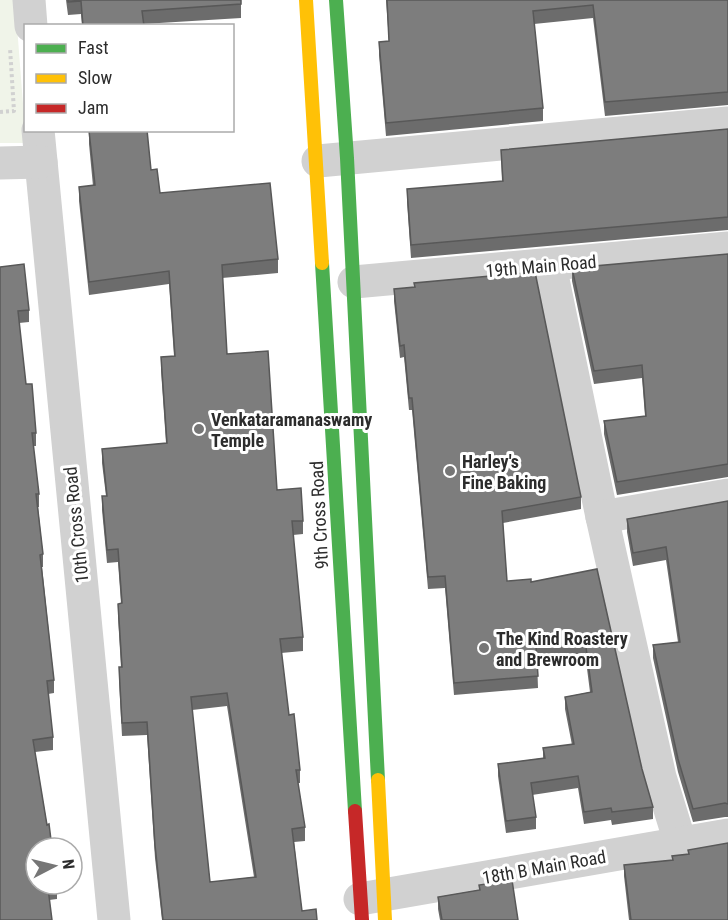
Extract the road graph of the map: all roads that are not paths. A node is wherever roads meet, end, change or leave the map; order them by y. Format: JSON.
{"nodes":[{"id":1,"x":29,"y":0,"type":"edge"},
{"id":2,"x":306,"y":0,"type":"edge"},
{"id":3,"x":336,"y":0,"type":"edge"},
{"id":4,"x":21,"y":35,"type":"edge"},
{"id":5,"x":728,"y":123,"type":"edge"},
{"id":6,"x":39,"y":146,"type":"edge"},
{"id":7,"x":332,"y":160,"type":"junction"},
{"id":8,"x":0,"y":163,"type":"edge"},
{"id":9,"x":728,"y":248,"type":"edge"},
{"id":10,"x":550,"y":265,"type":"junction"},
{"id":11,"x":354,"y":282,"type":"junction"},
{"id":12,"x":728,"y":495,"type":"edge"},
{"id":13,"x":602,"y":517,"type":"junction"},
{"id":14,"x":728,"y":835,"type":"edge"},
{"id":15,"x":680,"y":842,"type":"junction"},
{"id":16,"x":373,"y":908,"type":"edge"},
{"id":17,"x":114,"y":920,"type":"edge"}],
"edges":[{"from":1,"to":4,"type":"street"},
{"from":2,"to":7,"type":"main road","name":"9th Cross Road"},
{"from":3,"to":7,"type":"main road","name":"9th Cross Road"},
{"from":5,"to":7,"type":"street"},
{"from":6,"to":8,"type":"street"},
{"from":6,"to":17,"type":"street","name":"10th Cross Road"},
{"from":7,"to":11,"type":"main road","name":"9th Cross Road"},
{"from":7,"to":16,"type":"main road","name":"9th Cross Road"},
{"from":9,"to":10,"type":"street","name":"19th Main Road"},
{"from":10,"to":11,"type":"street","name":"19th Main Road"},
{"from":10,"to":13,"type":"street"},
{"from":11,"to":16,"type":"main road","name":"9th Cross Road"},
{"from":12,"to":13,"type":"street"},
{"from":13,"to":15,"type":"street"},
{"from":14,"to":15,"type":"street","name":"18th B Main Road"},
{"from":15,"to":16,"type":"street","name":"18th B Main Road"}]}
